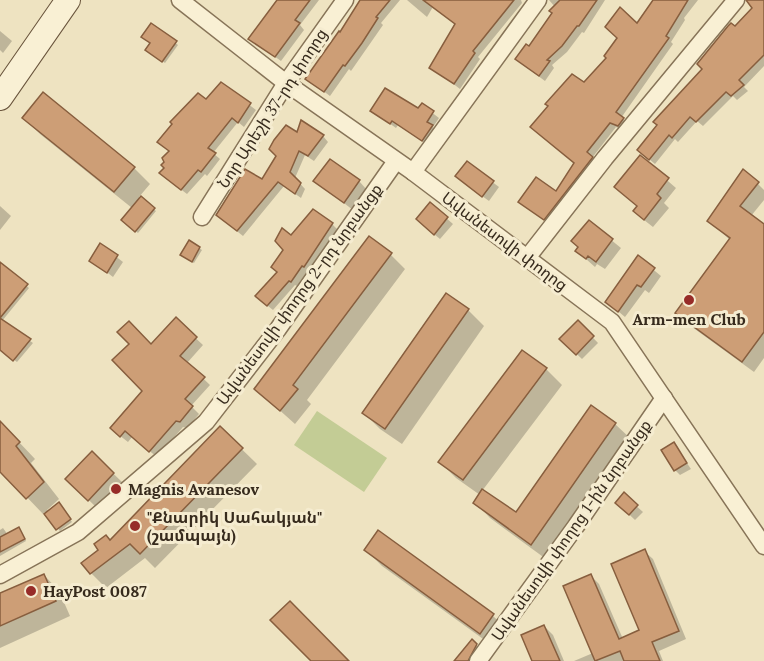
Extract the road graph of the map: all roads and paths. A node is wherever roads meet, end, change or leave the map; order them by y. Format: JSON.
{"nodes":[{"id":1,"x":68,"y":0,"type":"edge"},
{"id":2,"x":180,"y":0,"type":"edge"},
{"id":3,"x":345,"y":0,"type":"edge"},
{"id":4,"x":538,"y":0,"type":"edge"},
{"id":5,"x":736,"y":0,"type":"edge"},
{"id":6,"x":286,"y":83,"type":"junction"},
{"id":7,"x":0,"y":98,"type":"edge"},
{"id":8,"x":396,"y":161,"type":"junction"},
{"id":9,"x":413,"y":172,"type":"junction"},
{"id":10,"x":202,"y":217,"type":"dead end"},
{"id":11,"x":527,"y":258,"type":"junction"},
{"id":12,"x":664,"y":398,"type":"junction"},
{"id":13,"x":764,"y":546,"type":"edge"},
{"id":14,"x":0,"y":576,"type":"edge"},
{"id":15,"x":478,"y":661,"type":"edge"}],
"edges":[{"from":1,"to":7,"type":"main road"},
{"from":2,"to":6,"type":"street","name":"Ավանեսովի փողոց"},
{"from":3,"to":6,"type":"street","name":"Նոր Արեշի 37-րդ փողոց"},
{"from":4,"to":9,"type":"street"},
{"from":5,"to":11,"type":"street"},
{"from":6,"to":8,"type":"street","name":"Ավանեսովի փողոց"},
{"from":6,"to":10,"type":"street","name":"Նոր Արեշի 37-րդ փողոց"},
{"from":8,"to":9,"type":"street","name":"Ավանեսովի փողոց"},
{"from":8,"to":14,"type":"street","name":"Ավանեսովի փողոց 2-րդ նրբանցք"},
{"from":9,"to":11,"type":"street","name":"Ավանեսովի փողոց"},
{"from":11,"to":12,"type":"street","name":"Ավանեսովի փողոց"},
{"from":12,"to":13,"type":"street","name":"Ավանեսովի փողոց"},
{"from":12,"to":15,"type":"street","name":"Ավանեսովի փողոց 1-ին նրբանցք"}]}
